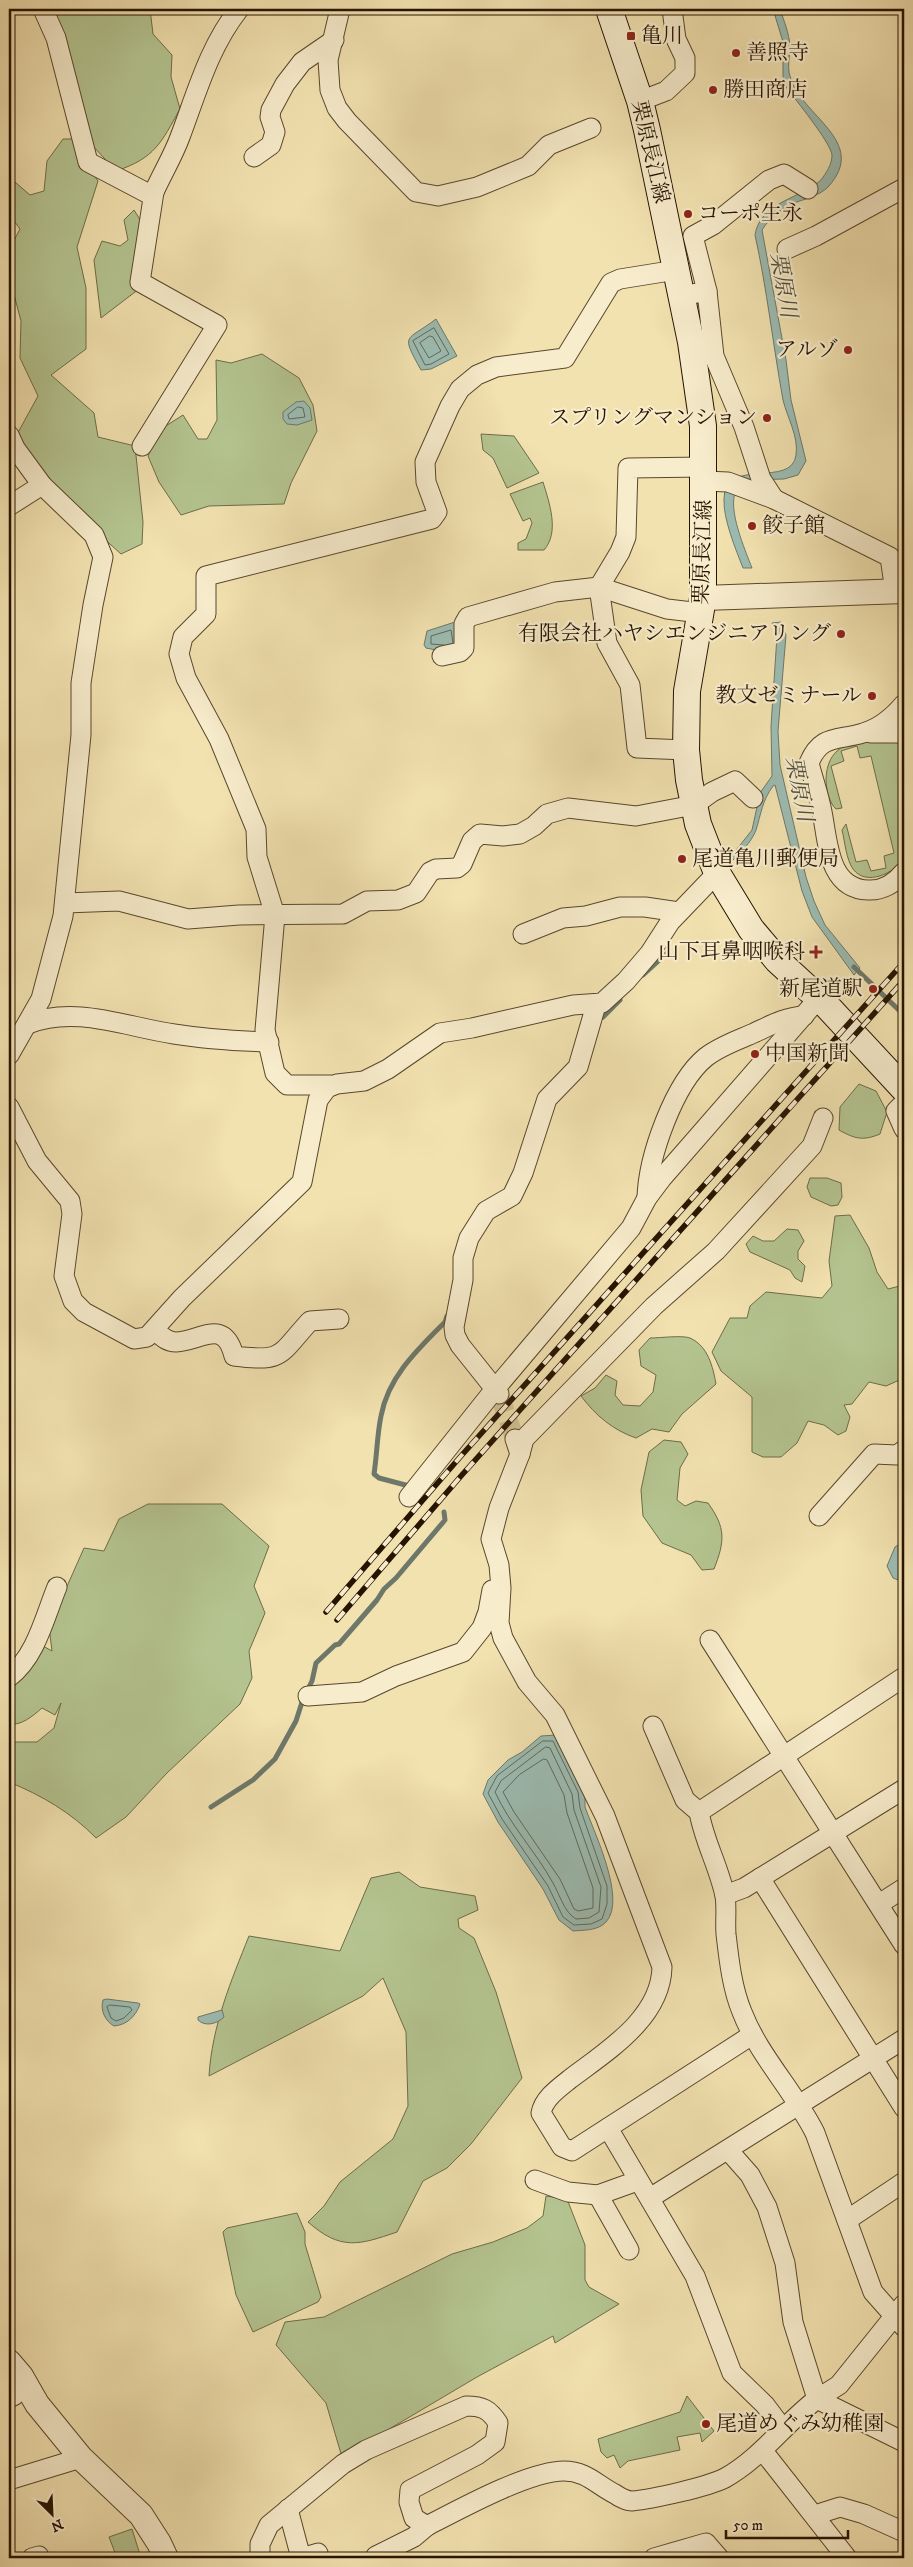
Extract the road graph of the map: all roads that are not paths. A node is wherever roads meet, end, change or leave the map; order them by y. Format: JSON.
{"nodes":[{"id":1,"x":43,"y":9,"type":"edge"},
{"id":2,"x":239,"y":9,"type":"edge"},
{"id":3,"x":340,"y":9,"type":"edge"},
{"id":4,"x":608,"y":9,"type":"edge"},
{"id":5,"x":672,"y":9,"type":"edge"},
{"id":6,"x":334,"y":40,"type":"junction"},
{"id":7,"x":640,"y":101,"type":"junction"},
{"id":8,"x":591,"y":128,"type":"dead end"},
{"id":9,"x":254,"y":157,"type":"dead end"},
{"id":10,"x":904,"y":188,"type":"edge"},
{"id":11,"x":808,"y":189,"type":"dead end"},
{"id":12,"x":154,"y":192,"type":"junction"},
{"id":13,"x":787,"y":248,"type":"dead end"},
{"id":14,"x":676,"y":270,"type":"junction"},
{"id":15,"x":707,"y":291,"type":"junction"},
{"id":16,"x":682,"y":296,"type":"junction"},
{"id":17,"x":9,"y":435,"type":"edge"},
{"id":18,"x":142,"y":446,"type":"dead end"},
{"id":19,"x":705,"y":474,"type":"junction"},
{"id":20,"x":42,"y":485,"type":"junction"},
{"id":21,"x":774,"y":499,"type":"junction"},
{"id":22,"x":9,"y":506,"type":"edge"},
{"id":23,"x":599,"y":587,"type":"junction"},
{"id":24,"x":900,"y":591,"type":"edge"},
{"id":25,"x":702,"y":605,"type":"junction"},
{"id":26,"x":442,"y":656,"type":"dead end"},
{"id":27,"x":904,"y":704,"type":"edge"},
{"id":28,"x":904,"y":732,"type":"edge"},
{"id":29,"x":864,"y":733,"type":"junction"},
{"id":30,"x":686,"y":750,"type":"junction"},
{"id":31,"x":753,"y":798,"type":"dead end"},
{"id":32,"x":694,"y":805,"type":"junction"},
{"id":33,"x":904,"y":872,"type":"edge"},
{"id":34,"x":717,"y":873,"type":"junction"},
{"id":35,"x":65,"y":903,"type":"junction"},
{"id":36,"x":678,"y":912,"type":"junction"},
{"id":37,"x":275,"y":915,"type":"junction"},
{"id":38,"x":523,"y":934,"type":"dead end"},
{"id":39,"x":596,"y":1005,"type":"junction"},
{"id":40,"x":811,"y":1008,"type":"junction"},
{"id":41,"x":28,"y":1024,"type":"junction"},
{"id":42,"x":269,"y":1042,"type":"junction"},
{"id":43,"x":9,"y":1054,"type":"edge"},
{"id":44,"x":901,"y":1077,"type":"edge"},
{"id":45,"x":331,"y":1086,"type":"junction"},
{"id":46,"x":904,"y":1103,"type":"edge"},
{"id":47,"x":9,"y":1107,"type":"edge"},
{"id":48,"x":824,"y":1118,"type":"dead end"},
{"id":49,"x":904,"y":1129,"type":"edge"},
{"id":50,"x":647,"y":1198,"type":"junction"},
{"id":51,"x":339,"y":1319,"type":"dead end"},
{"id":52,"x":155,"y":1331,"type":"junction"},
{"id":53,"x":497,"y":1392,"type":"junction"},
{"id":54,"x":904,"y":1450,"type":"edge"},
{"id":55,"x":409,"y":1497,"type":"dead end"},
{"id":56,"x":819,"y":1516,"type":"dead end"},
{"id":57,"x":491,"y":1539,"type":"junction"},
{"id":58,"x":57,"y":1587,"type":"dead end"},
{"id":59,"x":710,"y":1640,"type":"dead end"},
{"id":60,"x":9,"y":1677,"type":"edge"},
{"id":61,"x":904,"y":1677,"type":"edge"},
{"id":62,"x":308,"y":1696,"type":"dead end"},
{"id":63,"x":653,"y":1726,"type":"dead end"},
{"id":64,"x":784,"y":1754,"type":"junction"},
{"id":65,"x":904,"y":1789,"type":"edge"},
{"id":66,"x":699,"y":1812,"type":"junction"},
{"id":67,"x":834,"y":1833,"type":"junction"},
{"id":68,"x":760,"y":1878,"type":"junction"},
{"id":69,"x":904,"y":1888,"type":"edge"},
{"id":70,"x":724,"y":1895,"type":"junction"},
{"id":71,"x":879,"y":1904,"type":"junction"},
{"id":72,"x":904,"y":1945,"type":"edge"},
{"id":73,"x":752,"y":2035,"type":"junction"},
{"id":74,"x":904,"y":2039,"type":"edge"},
{"id":75,"x":874,"y":2057,"type":"junction"},
{"id":76,"x":798,"y":2105,"type":"junction"},
{"id":77,"x":904,"y":2108,"type":"edge"},
{"id":78,"x":608,"y":2128,"type":"junction"},
{"id":79,"x":728,"y":2150,"type":"junction"},
{"id":80,"x":536,"y":2180,"type":"dead end"},
{"id":81,"x":637,"y":2181,"type":"junction"},
{"id":82,"x":904,"y":2182,"type":"edge"},
{"id":83,"x":598,"y":2195,"type":"junction"},
{"id":84,"x":650,"y":2198,"type":"junction"},
{"id":85,"x":847,"y":2220,"type":"junction"},
{"id":86,"x":629,"y":2250,"type":"dead end"},
{"id":87,"x":901,"y":2316,"type":"edge"},
{"id":88,"x":9,"y":2362,"type":"edge"},
{"id":89,"x":817,"y":2399,"type":"junction"},
{"id":90,"x":783,"y":2429,"type":"junction"},
{"id":91,"x":904,"y":2442,"type":"edge"},
{"id":92,"x":763,"y":2451,"type":"junction"},
{"id":93,"x":81,"y":2458,"type":"junction"},
{"id":94,"x":9,"y":2480,"type":"edge"},
{"id":95,"x":288,"y":2509,"type":"junction"},
{"id":96,"x":815,"y":2515,"type":"junction"},
{"id":97,"x":428,"y":2526,"type":"junction"},
{"id":98,"x":904,"y":2532,"type":"edge"},
{"id":99,"x":318,"y":2553,"type":"dead end"},
{"id":100,"x":166,"y":2558,"type":"edge"},
{"id":101,"x":260,"y":2558,"type":"edge"},
{"id":102,"x":376,"y":2558,"type":"edge"},
{"id":103,"x":654,"y":2558,"type":"edge"},
{"id":104,"x":719,"y":2558,"type":"edge"},
{"id":105,"x":847,"y":2558,"type":"edge"}],
"edges":[{"from":1,"to":12,"type":"street"},
{"from":2,"to":12,"type":"street"},
{"from":3,"to":6,"type":"street"},
{"from":4,"to":7,"type":"main road","name":"栗原長江線"},
{"from":5,"to":7,"type":"street"},
{"from":6,"to":8,"type":"street"},
{"from":6,"to":9,"type":"street"},
{"from":7,"to":14,"type":"main road","name":"栗原長江線"},
{"from":10,"to":13,"type":"street"},
{"from":11,"to":15,"type":"street"},
{"from":12,"to":18,"type":"street"},
{"from":14,"to":16,"type":"main road","name":"栗原長江線"},
{"from":14,"to":37,"type":"street"},
{"from":15,"to":16,"type":"street"},
{"from":15,"to":21,"type":"street"},
{"from":16,"to":19,"type":"main road","name":"栗原長江線"},
{"from":17,"to":20,"type":"street"},
{"from":19,"to":21,"type":"street"},
{"from":19,"to":23,"type":"street"},
{"from":19,"to":25,"type":"main road","name":"栗原長江線"},
{"from":20,"to":22,"type":"street"},
{"from":20,"to":35,"type":"street"},
{"from":21,"to":24,"type":"street"},
{"from":23,"to":25,"type":"street"},
{"from":23,"to":26,"type":"street"},
{"from":23,"to":30,"type":"street"},
{"from":24,"to":25,"type":"street"},
{"from":25,"to":30,"type":"main road","name":"栗原長江線"},
{"from":27,"to":29,"type":"street"},
{"from":28,"to":29,"type":"street"},
{"from":29,"to":33,"type":"street"},
{"from":30,"to":32,"type":"main road","name":"栗原長江線"},
{"from":31,"to":32,"type":"street"},
{"from":32,"to":34,"type":"main road","name":"栗原長江線"},
{"from":32,"to":37,"type":"street"},
{"from":34,"to":36,"type":"street"},
{"from":34,"to":40,"type":"main road","name":"栗原長江線"},
{"from":35,"to":37,"type":"street"},
{"from":35,"to":41,"type":"street"},
{"from":36,"to":38,"type":"street"},
{"from":36,"to":39,"type":"street"},
{"from":37,"to":42,"type":"street"},
{"from":39,"to":45,"type":"street"},
{"from":39,"to":53,"type":"street"},
{"from":40,"to":44,"type":"main road","name":"栗原長江線"},
{"from":40,"to":50,"type":"street"},
{"from":40,"to":50,"type":"street"},
{"from":41,"to":42,"type":"street"},
{"from":41,"to":43,"type":"street"},
{"from":42,"to":45,"type":"street"},
{"from":45,"to":52,"type":"street"},
{"from":46,"to":49,"type":"street"},
{"from":47,"to":52,"type":"street"},
{"from":48,"to":57,"type":"street"},
{"from":50,"to":53,"type":"street"},
{"from":51,"to":52,"type":"street"},
{"from":53,"to":55,"type":"street"},
{"from":54,"to":56,"type":"street"},
{"from":57,"to":62,"type":"street"},
{"from":57,"to":78,"type":"street"},
{"from":58,"to":60,"type":"street"},
{"from":59,"to":64,"type":"street"},
{"from":61,"to":64,"type":"street"},
{"from":63,"to":66,"type":"street"},
{"from":64,"to":66,"type":"street"},
{"from":64,"to":67,"type":"street"},
{"from":65,"to":67,"type":"street"},
{"from":66,"to":70,"type":"street"},
{"from":67,"to":68,"type":"street"},
{"from":67,"to":71,"type":"street"},
{"from":68,"to":70,"type":"street"},
{"from":68,"to":75,"type":"street"},
{"from":69,"to":71,"type":"street"},
{"from":70,"to":73,"type":"street"},
{"from":71,"to":72,"type":"street"},
{"from":73,"to":76,"type":"street"},
{"from":73,"to":78,"type":"street"},
{"from":74,"to":75,"type":"street"},
{"from":75,"to":76,"type":"street"},
{"from":75,"to":77,"type":"street"},
{"from":76,"to":79,"type":"street"},
{"from":76,"to":85,"type":"street"},
{"from":78,"to":81,"type":"street"},
{"from":79,"to":84,"type":"street"},
{"from":79,"to":89,"type":"street"},
{"from":80,"to":83,"type":"street"},
{"from":81,"to":83,"type":"street"},
{"from":81,"to":84,"type":"street"},
{"from":82,"to":85,"type":"street"},
{"from":83,"to":86,"type":"street"},
{"from":84,"to":90,"type":"street"},
{"from":85,"to":87,"type":"street"},
{"from":87,"to":89,"type":"street"},
{"from":88,"to":93,"type":"street"},
{"from":89,"to":90,"type":"street"},
{"from":89,"to":91,"type":"street"},
{"from":90,"to":92,"type":"street"},
{"from":92,"to":96,"type":"street"},
{"from":92,"to":97,"type":"street"},
{"from":93,"to":94,"type":"street"},
{"from":93,"to":100,"type":"street"},
{"from":95,"to":97,"type":"street"},
{"from":95,"to":99,"type":"street"},
{"from":95,"to":101,"type":"street"},
{"from":96,"to":98,"type":"street"},
{"from":96,"to":105,"type":"street"},
{"from":97,"to":102,"type":"street"},
{"from":103,"to":104,"type":"street"}]}
